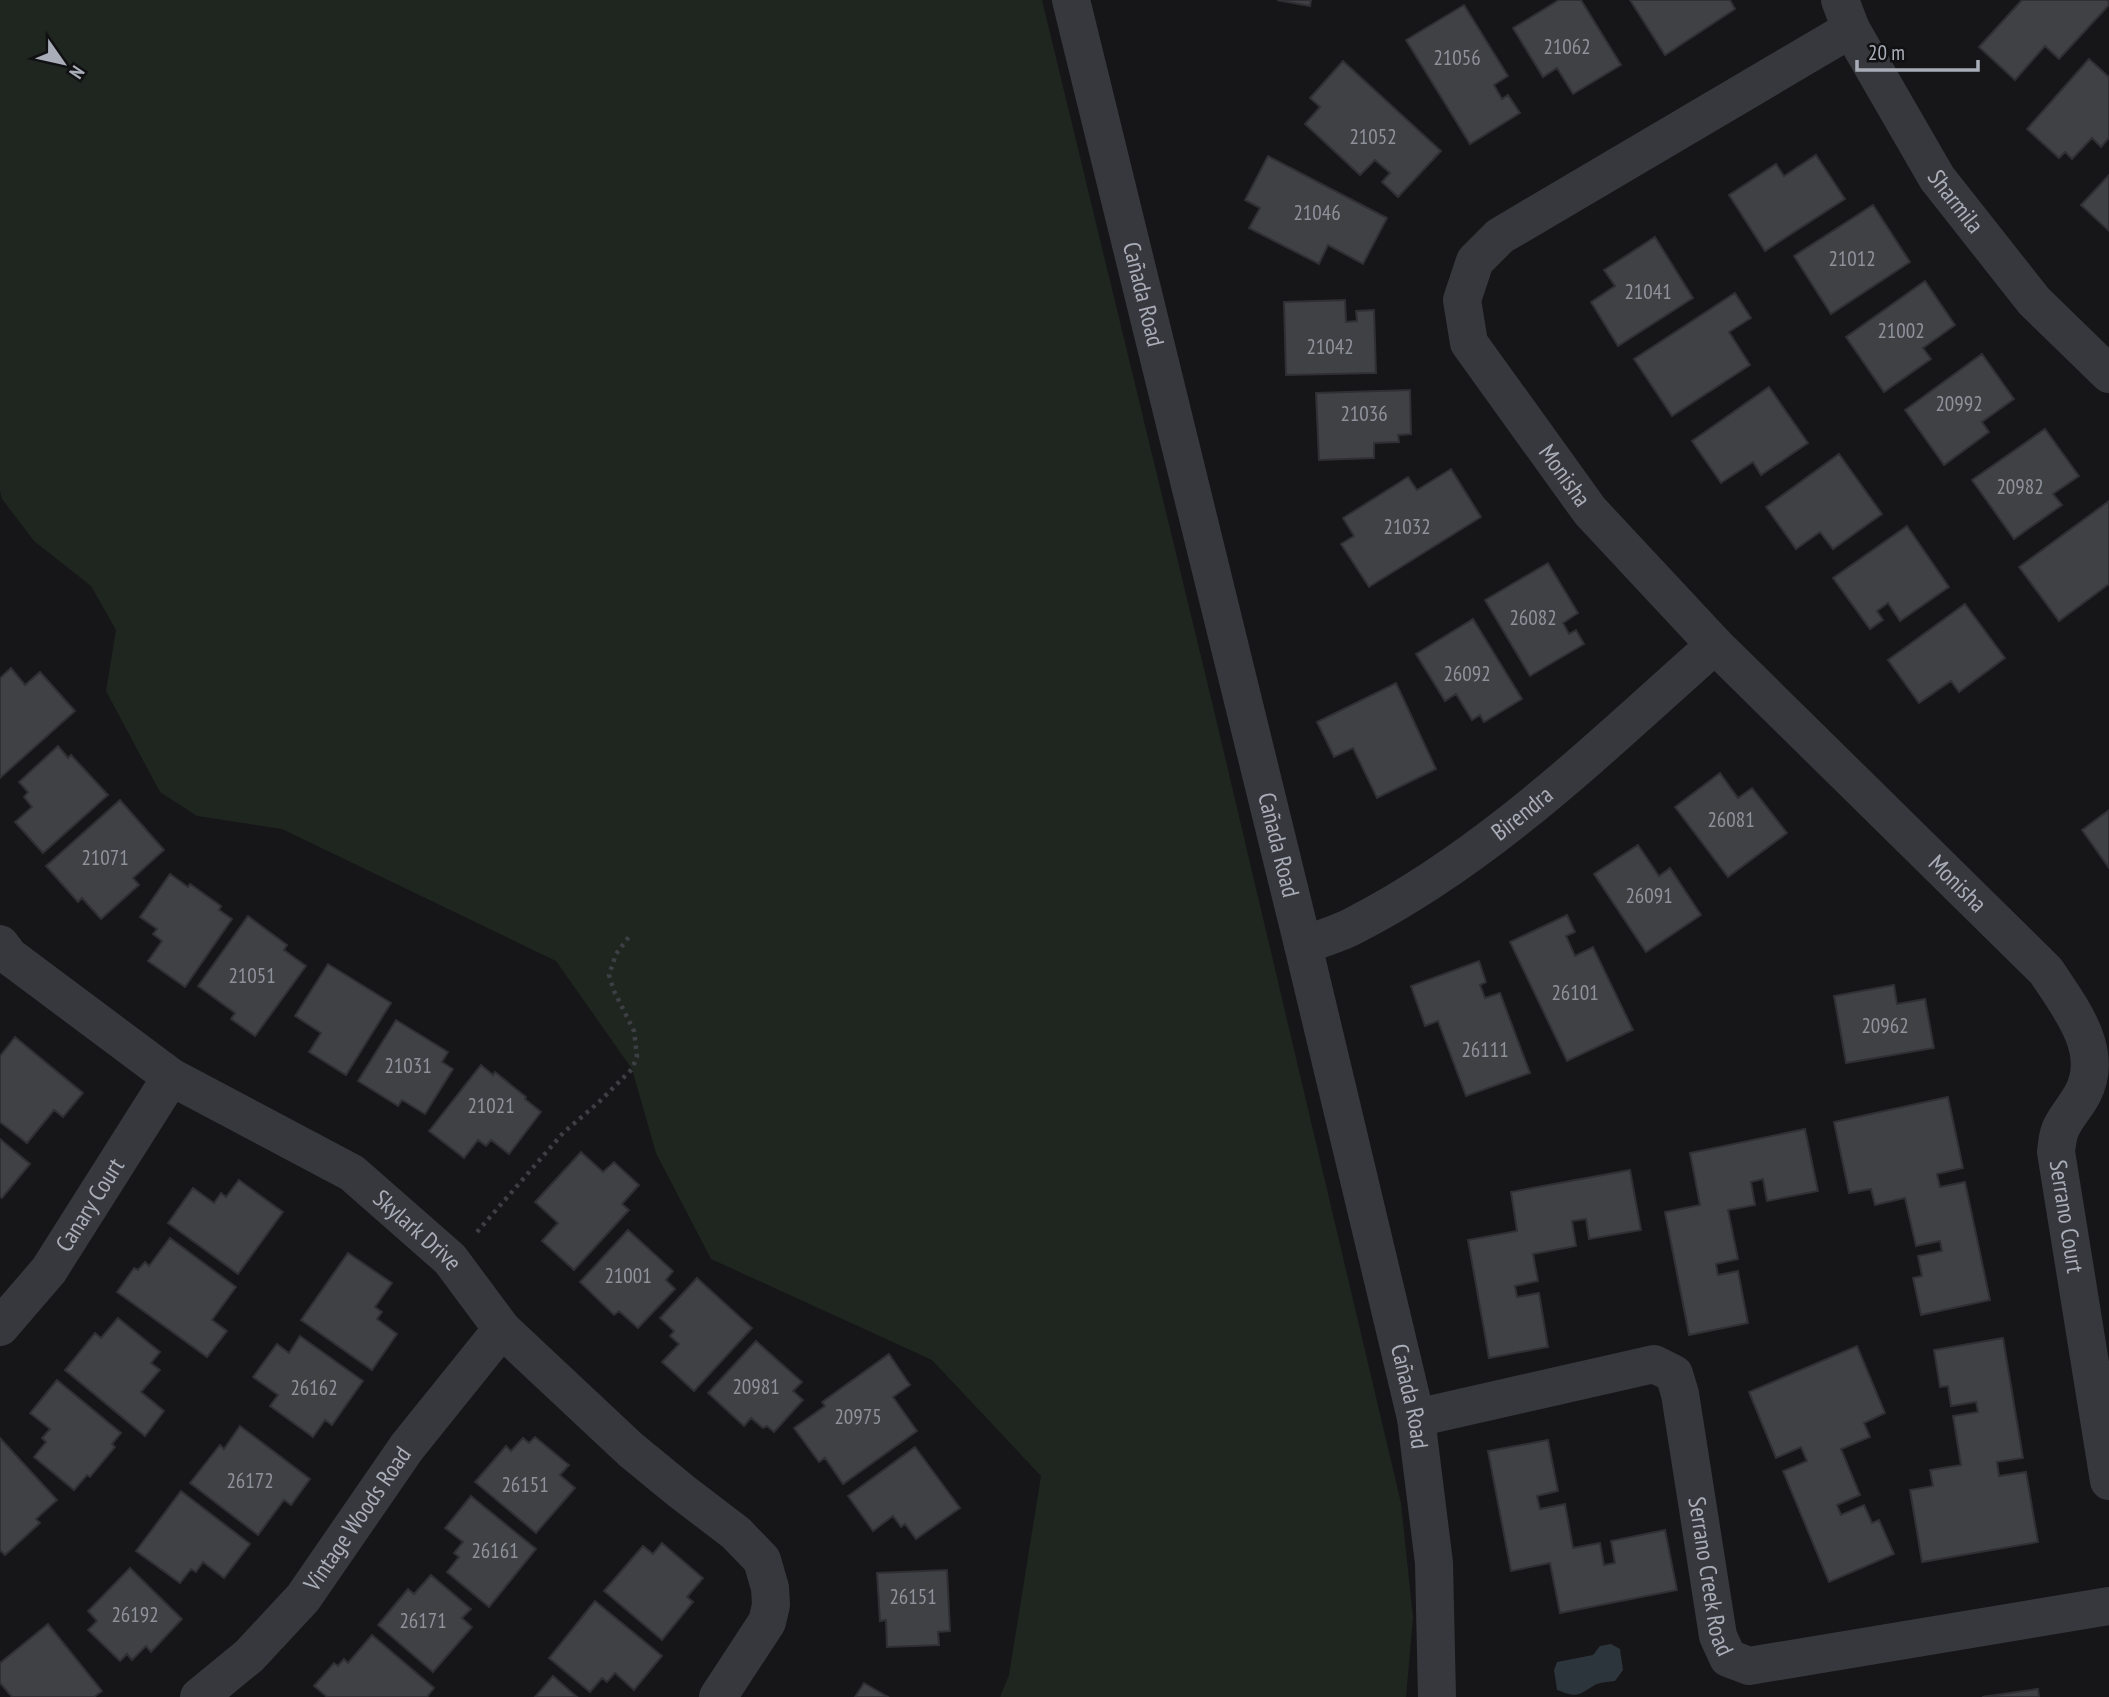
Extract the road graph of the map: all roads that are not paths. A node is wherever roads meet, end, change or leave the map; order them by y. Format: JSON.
{"nodes":[{"id":1,"x":1071,"y":0,"type":"edge"},
{"id":2,"x":1845,"y":14,"type":"edge"},
{"id":3,"x":2109,"y":374,"type":"edge"},
{"id":4,"x":1715,"y":645,"type":"junction"},
{"id":5,"x":0,"y":944,"type":"edge"},
{"id":6,"x":1303,"y":945,"type":"junction"},
{"id":7,"x":2046,"y":971,"type":"joint"},
{"id":8,"x":171,"y":1077,"type":"junction"},
{"id":9,"x":0,"y":1327,"type":"edge"},
{"id":10,"x":502,"y":1329,"type":"junction"},
{"id":11,"x":1416,"y":1418,"type":"junction"},
{"id":12,"x":2109,"y":1481,"type":"edge"},
{"id":13,"x":2109,"y":1606,"type":"edge"},
{"id":14,"x":199,"y":1697,"type":"edge"},
{"id":15,"x":718,"y":1697,"type":"edge"},
{"id":16,"x":1437,"y":1697,"type":"edge"}],
"edges":[{"from":1,"to":6,"type":"street","name":"Cañada Road"},
{"from":2,"to":3,"type":"street","name":"Sharmila"},
{"from":2,"to":4,"type":"street","name":"Monisha"},
{"from":4,"to":6,"type":"street","name":"Birendra"},
{"from":4,"to":7,"type":"street","name":"Monisha"},
{"from":5,"to":8,"type":"street","name":"Skylark Drive"},
{"from":6,"to":11,"type":"street","name":"Cañada Road"},
{"from":7,"to":12,"type":"street","name":"Serrano Court"},
{"from":8,"to":9,"type":"street","name":"Canary Court"},
{"from":8,"to":10,"type":"street","name":"Skylark Drive"},
{"from":10,"to":14,"type":"street","name":"Vintage Woods Road"},
{"from":10,"to":15,"type":"street","name":"Skylark Drive"},
{"from":11,"to":13,"type":"street","name":"Serrano Creek Road"},
{"from":11,"to":16,"type":"street","name":"Cañada Road"}]}
